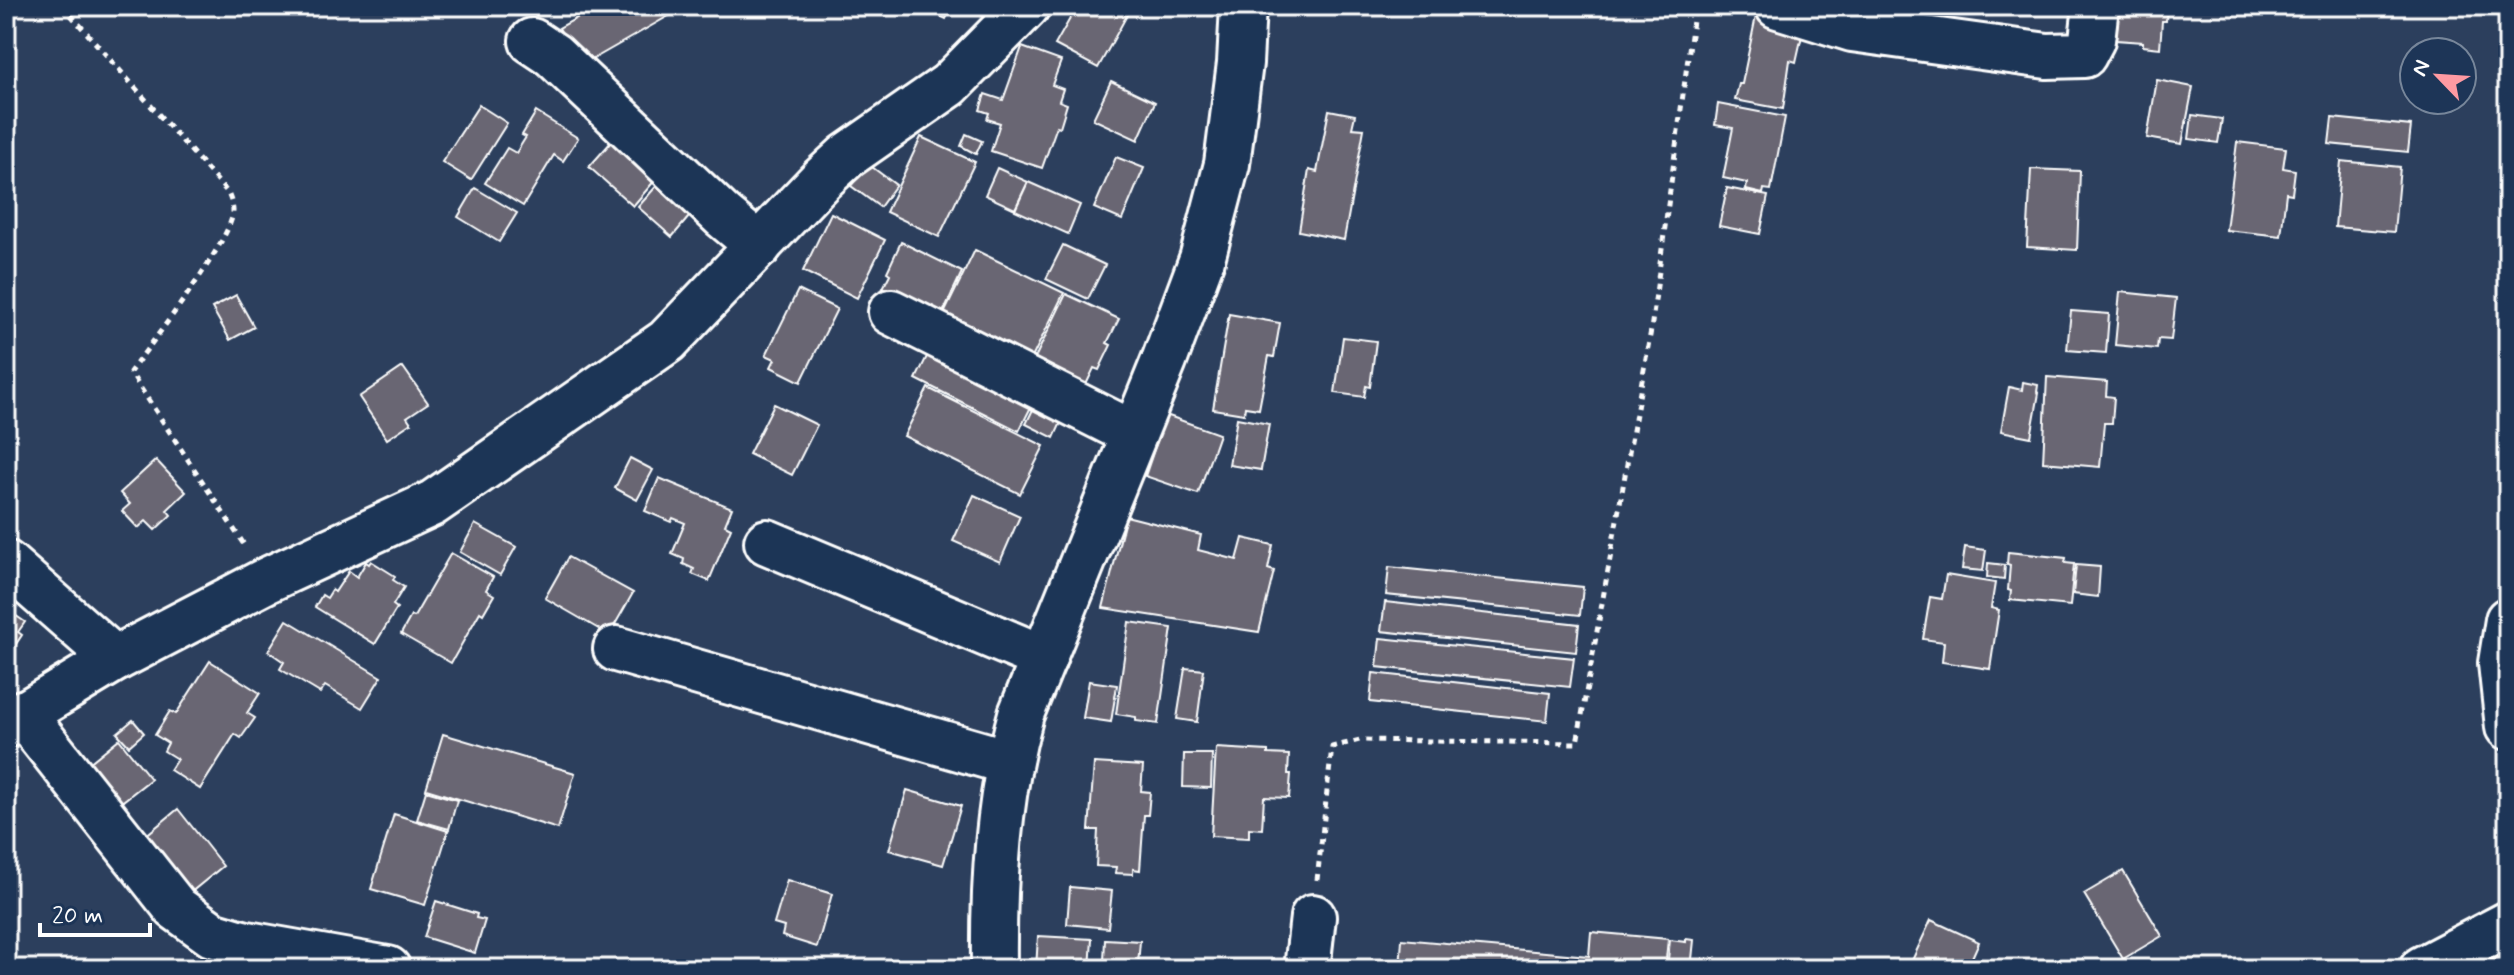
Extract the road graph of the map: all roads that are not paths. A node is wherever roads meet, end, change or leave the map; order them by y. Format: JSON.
{"nodes":[{"id":1,"x":1027,"y":6,"type":"edge"},
{"id":2,"x":1243,"y":6,"type":"edge"},
{"id":3,"x":1778,"y":6,"type":"edge"},
{"id":4,"x":2096,"y":6,"type":"edge"},
{"id":5,"x":532,"y":41,"type":"dead end"},
{"id":6,"x":759,"y":246,"type":"junction"},
{"id":7,"x":891,"y":312,"type":"dead end"},
{"id":8,"x":1134,"y":434,"type":"junction"},
{"id":9,"x":767,"y":542,"type":"dead end"},
{"id":10,"x":6,"y":563,"type":"edge"},
{"id":11,"x":2508,"y":620,"type":"edge"},
{"id":12,"x":616,"y":649,"type":"dead end"},
{"id":13,"x":1044,"y":658,"type":"junction"},
{"id":14,"x":115,"y":659,"type":"junction"},
{"id":15,"x":14,"y":719,"type":"edge"},
{"id":16,"x":2508,"y":727,"type":"edge"},
{"id":17,"x":1008,"y":762,"type":"junction"},
{"id":18,"x":1313,"y":917,"type":"road end"},
{"id":19,"x":2508,"y":924,"type":"edge"},
{"id":20,"x":388,"y":969,"type":"edge"},
{"id":21,"x":994,"y":969,"type":"edge"},
{"id":22,"x":1307,"y":969,"type":"edge"},
{"id":23,"x":2422,"y":969,"type":"edge"}],
"edges":[{"from":1,"to":6,"type":"street"},
{"from":2,"to":8,"type":"street"},
{"from":3,"to":4,"type":"street"},
{"from":5,"to":6,"type":"street"},
{"from":6,"to":14,"type":"street"},
{"from":7,"to":8,"type":"street"},
{"from":8,"to":13,"type":"street"},
{"from":9,"to":13,"type":"street"},
{"from":10,"to":14,"type":"street"},
{"from":11,"to":16,"type":"street"},
{"from":12,"to":17,"type":"street"},
{"from":13,"to":17,"type":"street"},
{"from":14,"to":15,"type":"street"},
{"from":15,"to":20,"type":"street"},
{"from":17,"to":21,"type":"street"},
{"from":18,"to":22,"type":"street"},
{"from":19,"to":23,"type":"street"}]}
